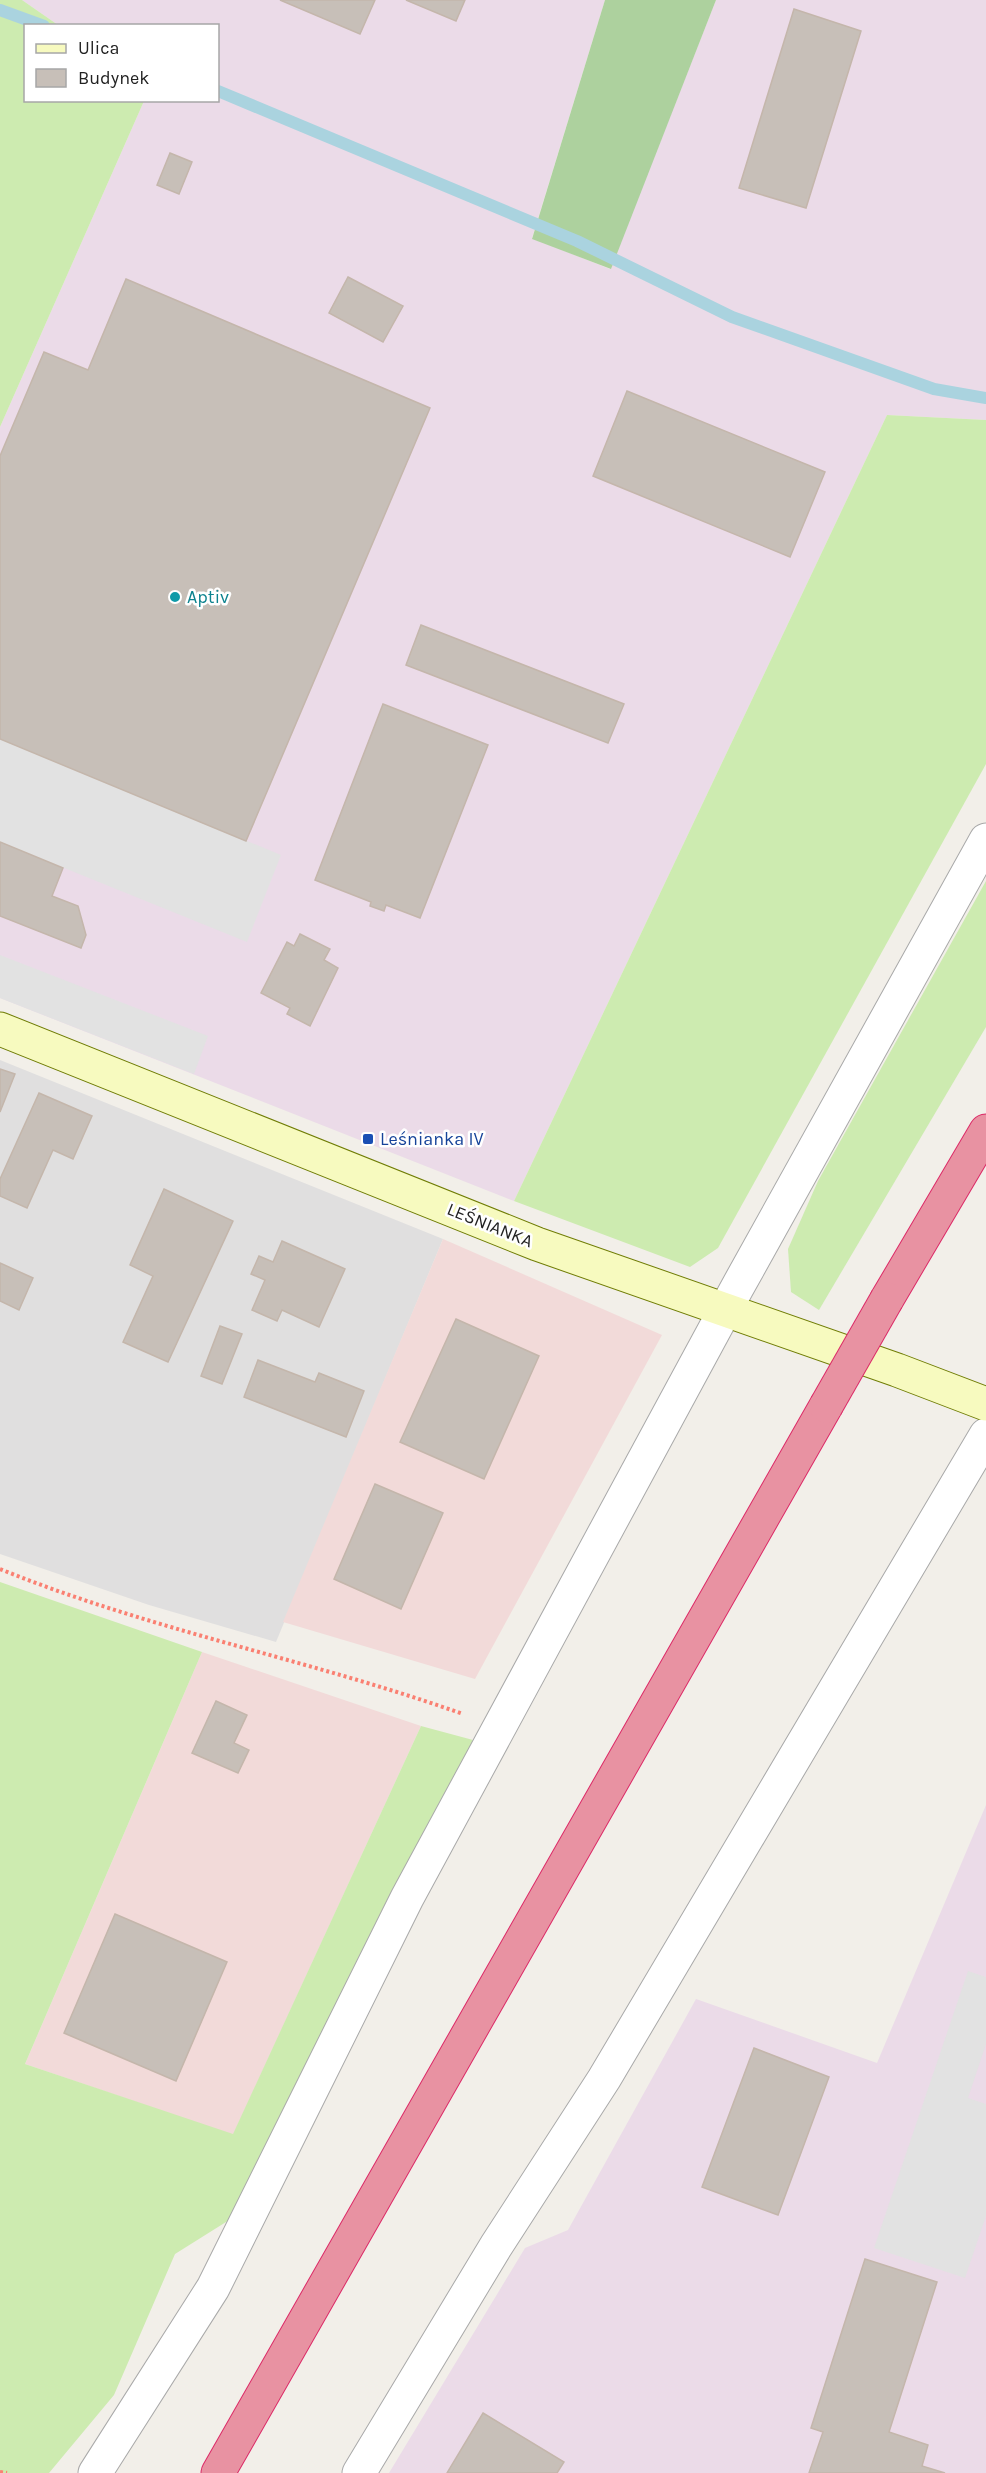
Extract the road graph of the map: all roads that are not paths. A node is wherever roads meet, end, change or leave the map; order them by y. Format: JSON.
{"nodes":[{"id":1,"x":986,"y":840,"type":"edge"},
{"id":2,"x":0,"y":1029,"type":"edge"},
{"id":3,"x":986,"y":1131,"type":"edge"},
{"id":4,"x":726,"y":1310,"type":"junction"},
{"id":5,"x":986,"y":1404,"type":"edge"},
{"id":6,"x":986,"y":1435,"type":"edge"},
{"id":7,"x":95,"y":2473,"type":"edge"},
{"id":8,"x":218,"y":2473,"type":"edge"},
{"id":9,"x":359,"y":2473,"type":"edge"}],
"edges":[{"from":1,"to":4,"type":"street"},
{"from":2,"to":4,"type":"street","name":"LEŚNIANKA"},
{"from":3,"to":8,"type":"highway","bridge":true},
{"from":4,"to":5,"type":"street","name":"LEŚNIANKA"},
{"from":4,"to":7,"type":"street"},
{"from":6,"to":9,"type":"street"}]}
